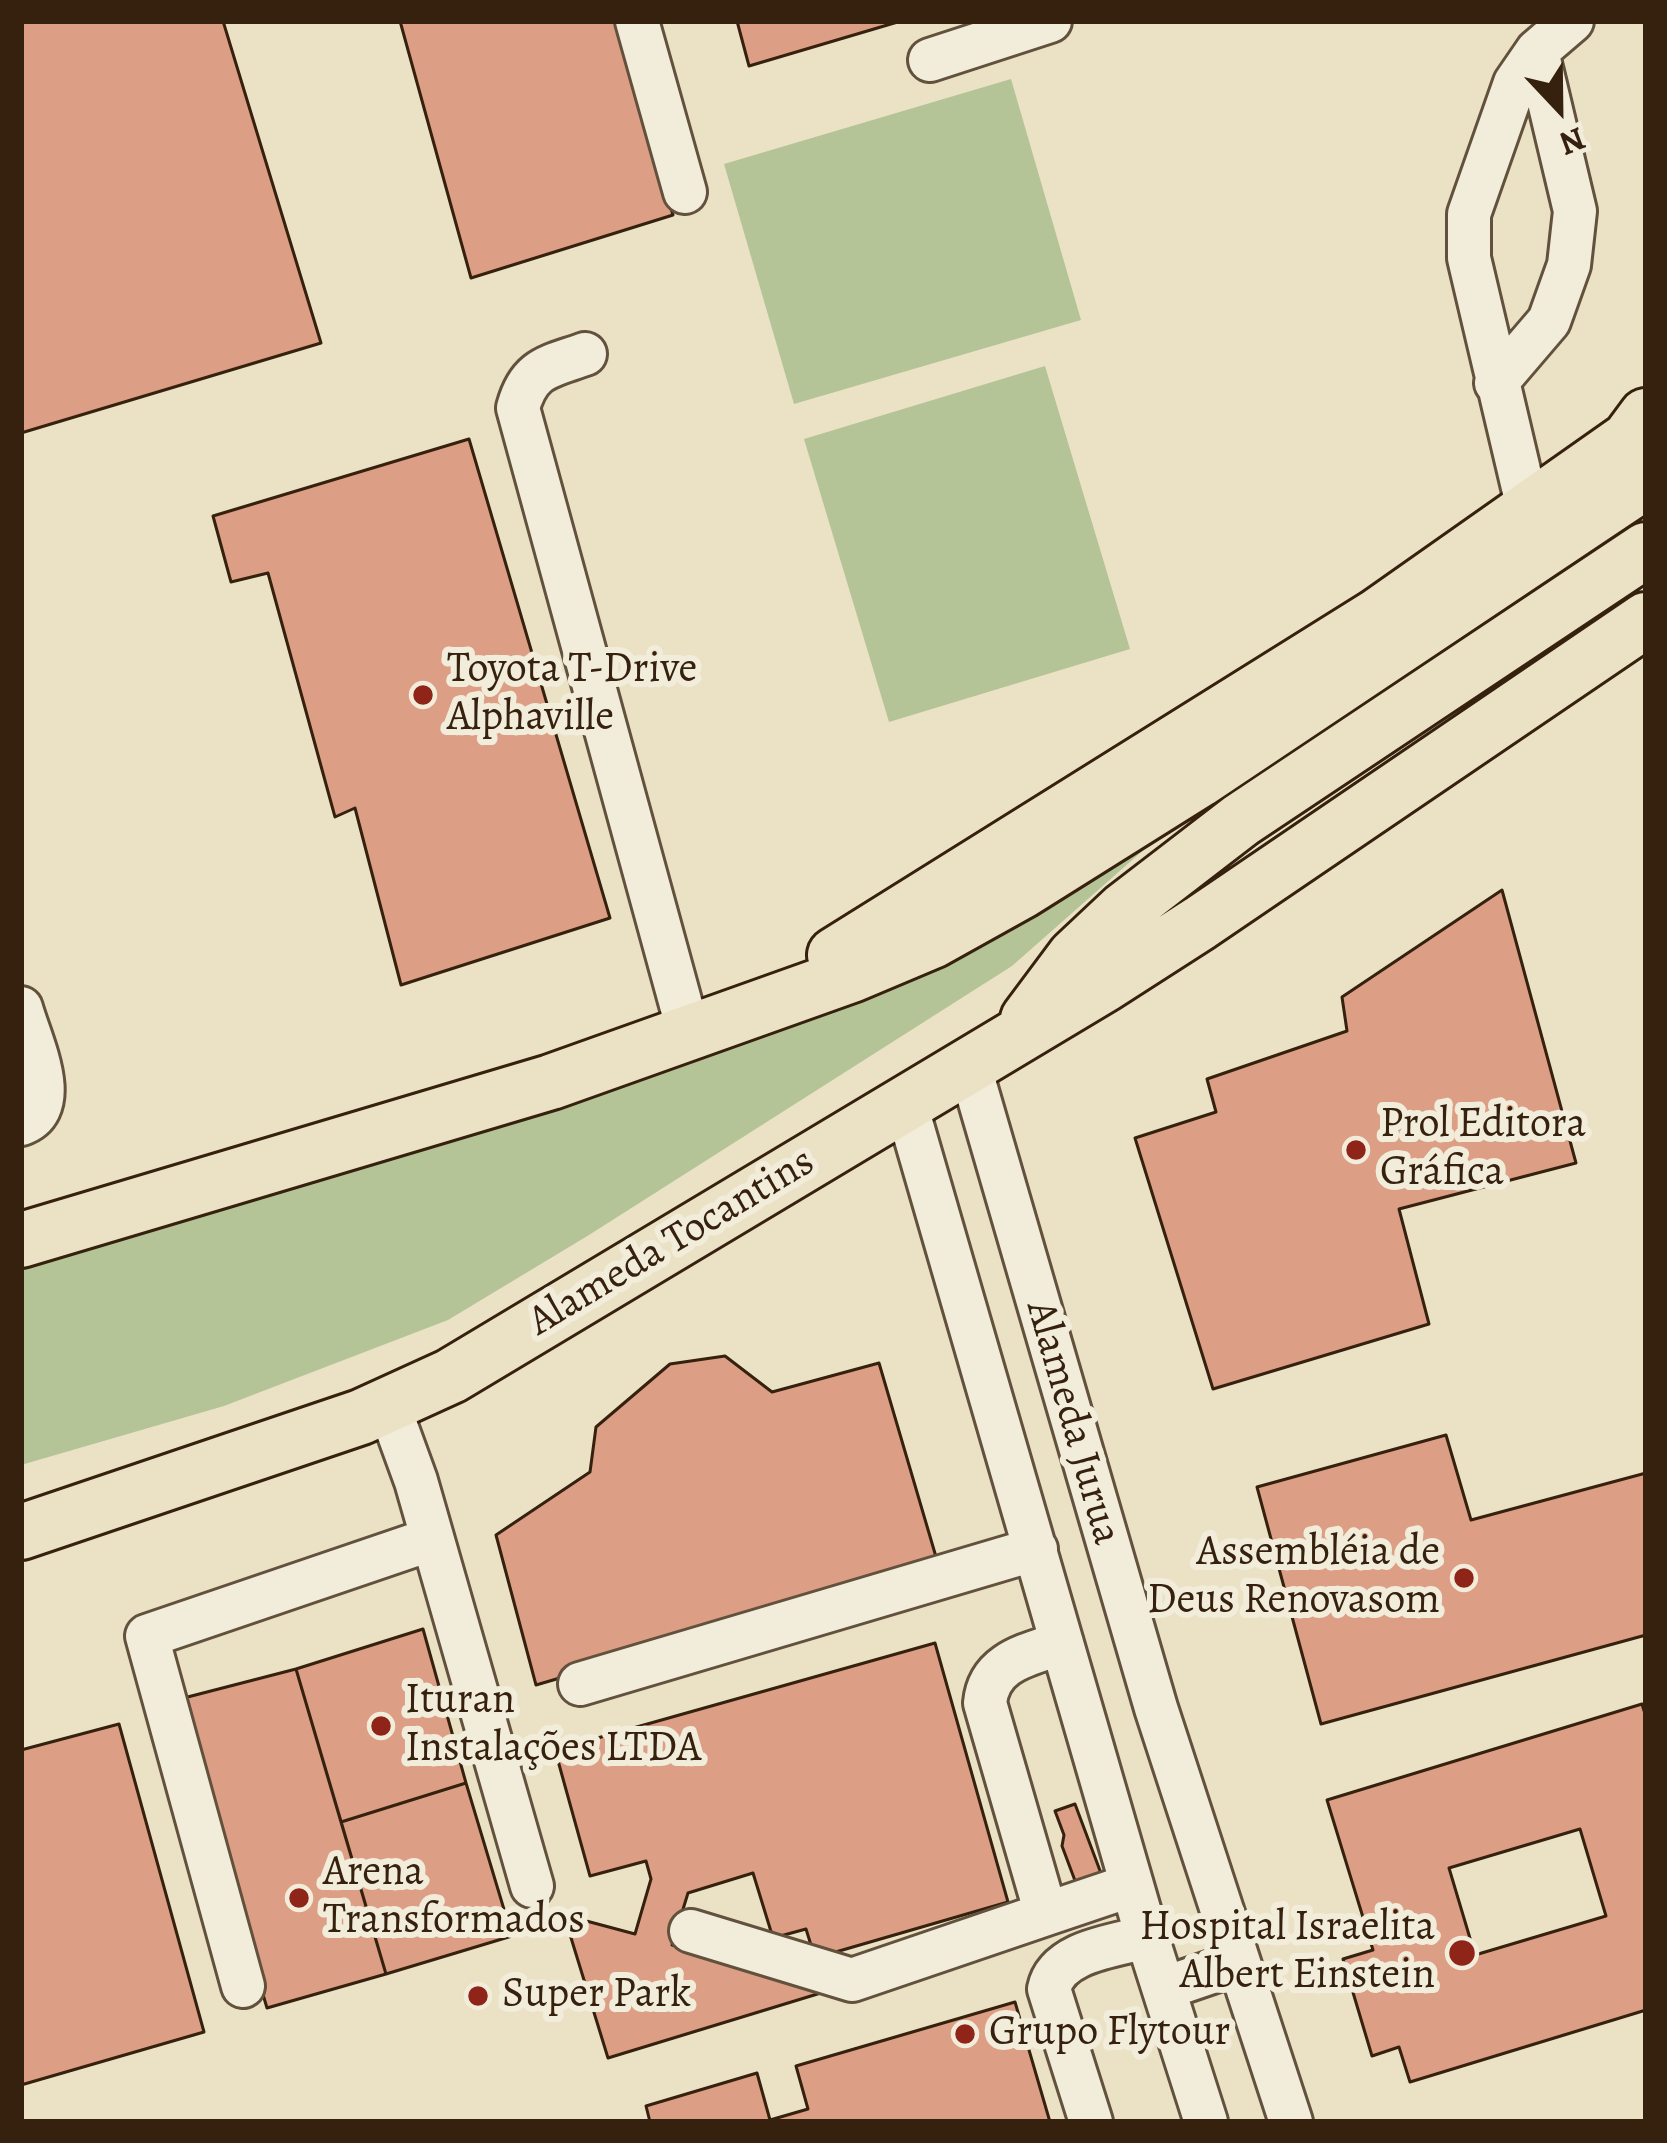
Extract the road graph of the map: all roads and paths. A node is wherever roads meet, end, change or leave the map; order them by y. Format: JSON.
{"nodes":[{"id":1,"x":637,"y":21,"type":"edge"},
{"id":2,"x":1049,"y":21,"type":"edge"},
{"id":3,"x":1572,"y":21,"type":"edge"},
{"id":4,"x":1537,"y":51,"type":"junction"},
{"id":5,"x":930,"y":60,"type":"dead end"},
{"id":6,"x":685,"y":192,"type":"dead end"},
{"id":7,"x":585,"y":353,"type":"dead end"},
{"id":8,"x":1496,"y":383,"type":"junction"},
{"id":9,"x":1642,"y":447,"type":"edge"},
{"id":10,"x":1528,"y":513,"type":"junction"},
{"id":11,"x":1646,"y":550,"type":"edge"},
{"id":12,"x":1646,"y":620,"type":"edge"},
{"id":13,"x":21,"y":1008,"type":"edge"},
{"id":14,"x":712,"y":1026,"type":"junction"},
{"id":15,"x":1016,"y":1035,"type":"junction"},
{"id":16,"x":969,"y":1064,"type":"junction"},
{"id":17,"x":905,"y":1101,"type":"junction"},
{"id":18,"x":21,"y":1124,"type":"edge"},
{"id":19,"x":21,"y":1240,"type":"edge"},
{"id":20,"x":388,"y":1404,"type":"junction"},
{"id":21,"x":21,"y":1532,"type":"edge"},
{"id":22,"x":432,"y":1539,"type":"junction"},
{"id":23,"x":1036,"y":1549,"type":"junction"},
{"id":24,"x":1063,"y":1643,"type":"junction"},
{"id":25,"x":580,"y":1684,"type":"dead end"},
{"id":26,"x":1132,"y":1885,"type":"junction"},
{"id":27,"x":532,"y":1886,"type":"dead end"},
{"id":28,"x":1046,"y":1914,"type":"junction"},
{"id":29,"x":691,"y":1931,"type":"dead end"},
{"id":30,"x":1147,"y":1937,"type":"junction"},
{"id":31,"x":1238,"y":1963,"type":"junction"},
{"id":32,"x":243,"y":1986,"type":"dead end"},
{"id":33,"x":1165,"y":1988,"type":"junction"},
{"id":34,"x":1091,"y":2122,"type":"edge"},
{"id":35,"x":1206,"y":2122,"type":"edge"},
{"id":36,"x":1292,"y":2122,"type":"edge"}],
"edges":[{"from":1,"to":6,"type":"street"},
{"from":2,"to":5,"type":"street"},
{"from":3,"to":4,"type":"street"},
{"from":4,"to":8,"type":"street"},
{"from":4,"to":8,"type":"street"},
{"from":7,"to":14,"type":"street"},
{"from":8,"to":10,"type":"street"},
{"from":9,"to":10,"type":"main road"},
{"from":9,"to":14,"type":"main road"},
{"from":10,"to":14,"type":"main road"},
{"from":11,"to":15,"type":"main road","name":"Alameda Tocantins"},
{"from":12,"to":15,"type":"main road"},
{"from":13,"to":18,"type":"street"},
{"from":14,"to":19,"type":"main road"},
{"from":15,"to":16,"type":"main road","name":"Alameda Tocantins"},
{"from":16,"to":17,"type":"main road","name":"Alameda Tocantins"},
{"from":16,"to":31,"type":"street","name":"Alameda Jurua"},
{"from":17,"to":20,"type":"main road","name":"Alameda Tocantins"},
{"from":17,"to":23,"type":"street","name":"Alameda Jurua"},
{"from":20,"to":21,"type":"main road","name":"Alameda Tocantins"},
{"from":20,"to":22,"type":"street"},
{"from":22,"to":27,"type":"street"},
{"from":22,"to":32,"type":"street"},
{"from":23,"to":24,"type":"street","name":"Alameda Jurua"},
{"from":23,"to":25,"type":"street"},
{"from":24,"to":26,"type":"street","name":"Alameda Jurua"},
{"from":24,"to":28,"type":"street"},
{"from":26,"to":28,"type":"street"},
{"from":26,"to":30,"type":"street","name":"Alameda Jurua"},
{"from":28,"to":29,"type":"street"},
{"from":30,"to":33,"type":"street","name":"Alameda Jurua"},
{"from":30,"to":34,"type":"street"},
{"from":31,"to":33,"type":"street"},
{"from":31,"to":36,"type":"street","name":"Alameda Jurua"},
{"from":33,"to":35,"type":"street","name":"Alameda Jurua"}]}
